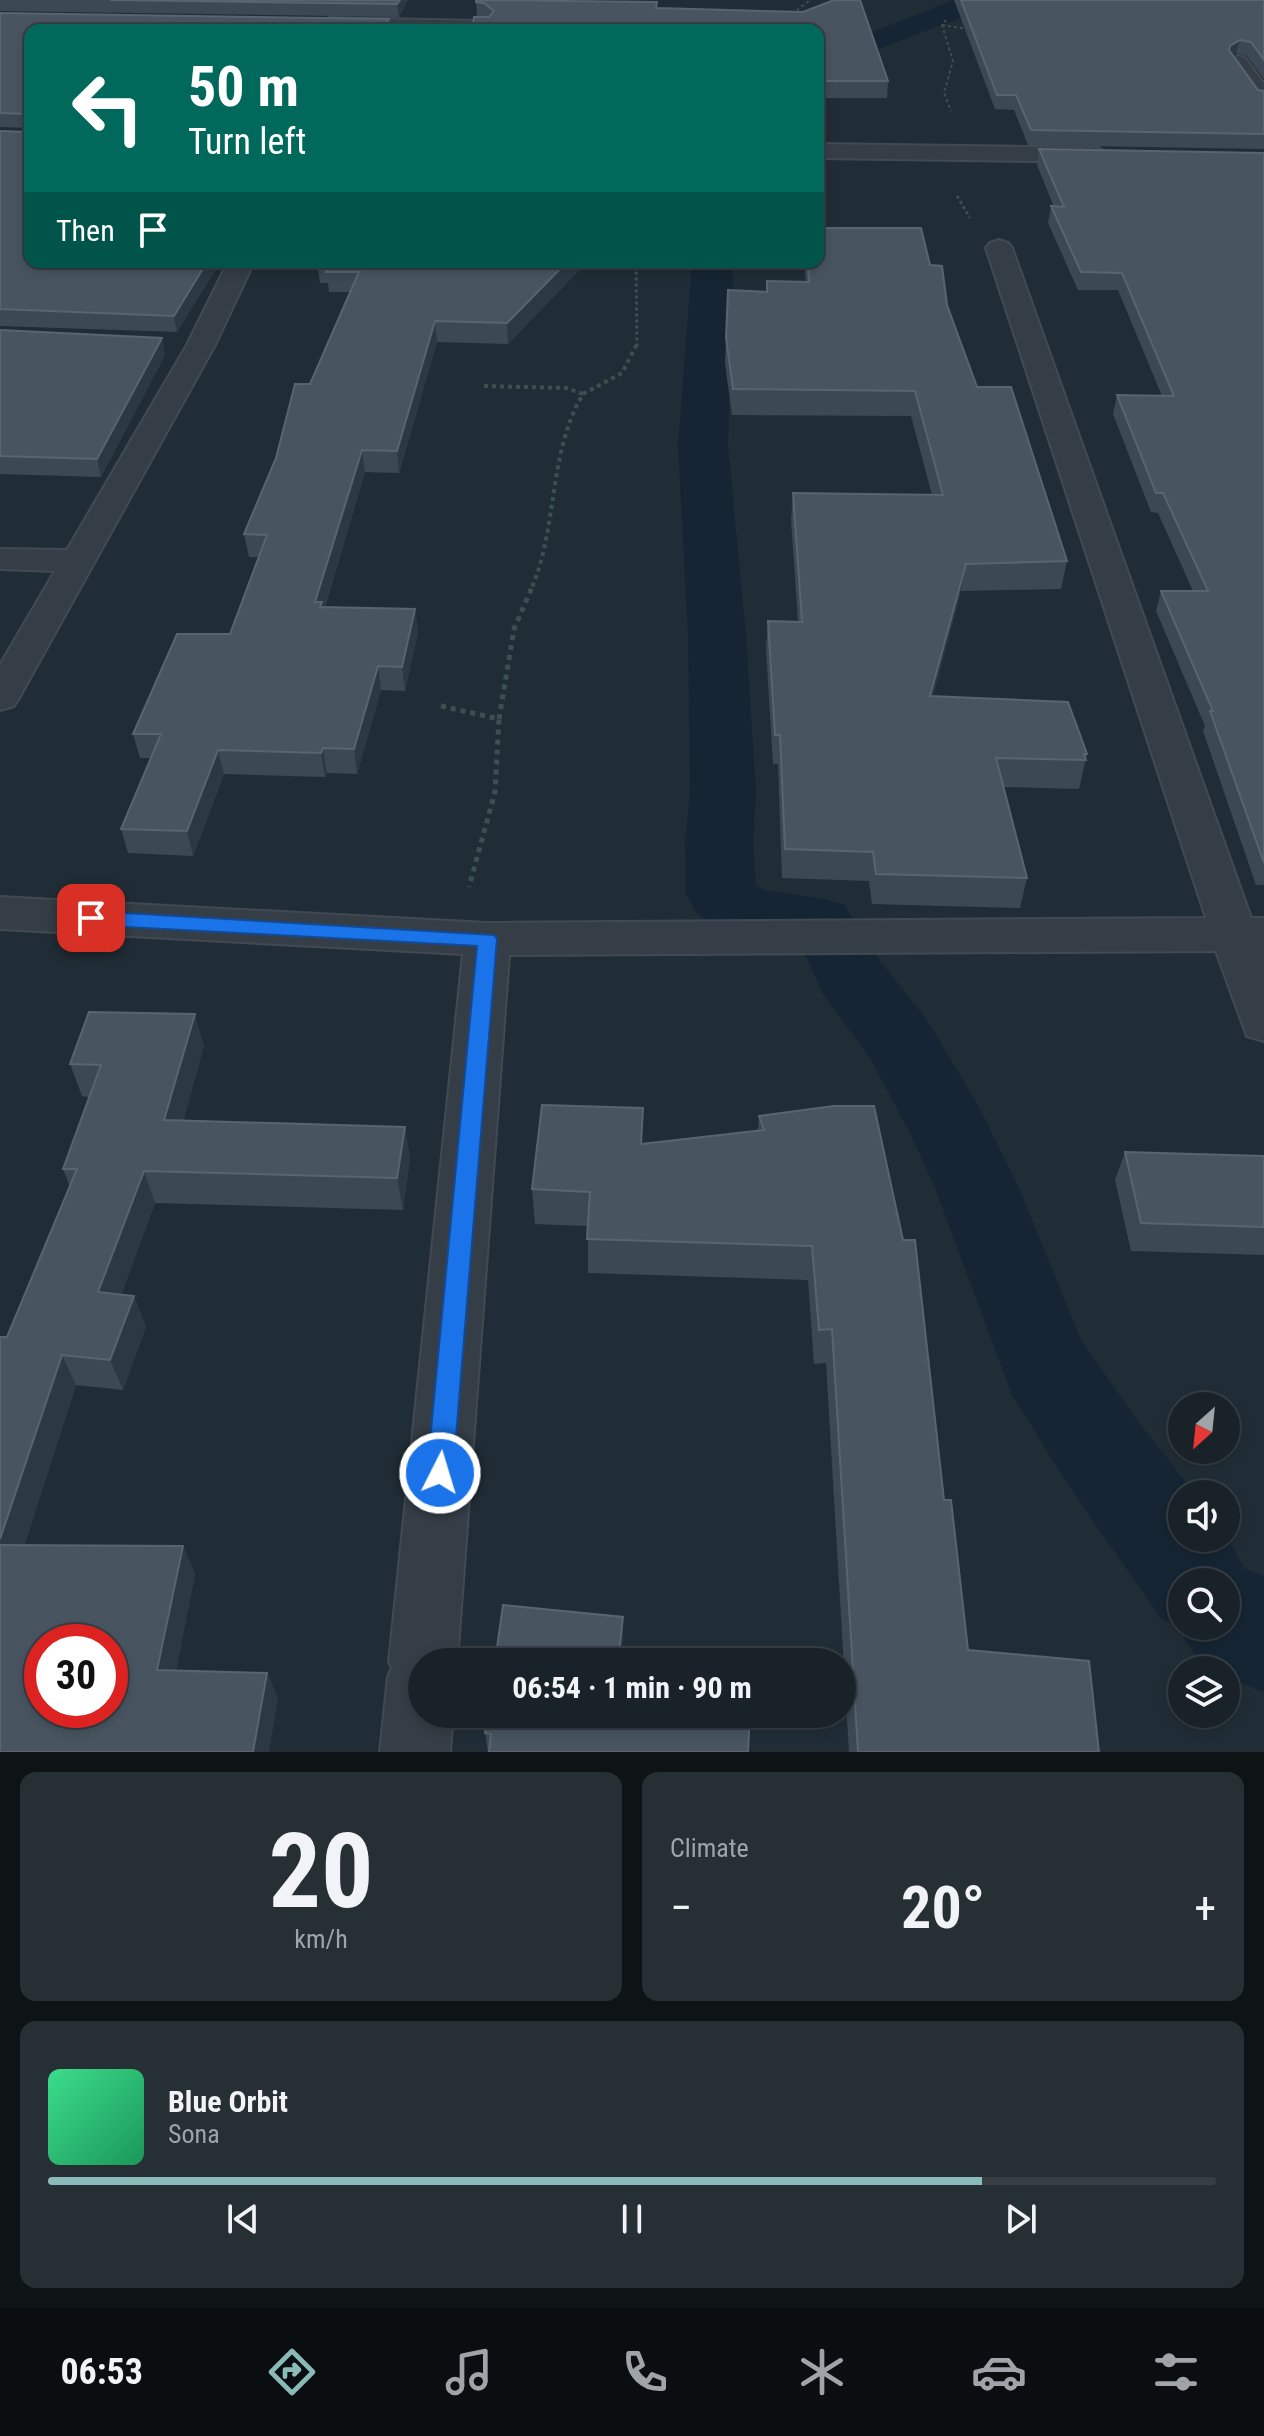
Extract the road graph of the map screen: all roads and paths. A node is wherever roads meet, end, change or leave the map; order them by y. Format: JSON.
{"nodes":[{"id":1,"x":810,"y":0,"type":"edge"},
{"id":2,"x":791,"y":17,"type":"edge"},
{"id":3,"x":946,"y":20,"type":"dead end"},
{"id":4,"x":311,"y":24,"type":"edge"},
{"id":5,"x":485,"y":24,"type":"edge"},
{"id":6,"x":942,"y":25,"type":"junction"},
{"id":7,"x":973,"y":30,"type":"edge"},
{"id":8,"x":1238,"y":62,"type":"edge"},
{"id":9,"x":1264,"y":99,"type":"edge"},
{"id":10,"x":824,"y":151,"type":"edge"},
{"id":11,"x":943,"y":151,"type":"junction"},
{"id":12,"x":996,"y":153,"type":"junction"},
{"id":13,"x":1122,"y":156,"type":"edge"},
{"id":14,"x":1002,"y":257,"type":"joint"},
{"id":15,"x":237,"y":268,"type":"edge"},
{"id":16,"x":635,"y":268,"type":"edge"},
{"id":17,"x":484,"y":386,"type":"dead end"},
{"id":18,"x":583,"y":394,"type":"junction"},
{"id":19,"x":0,"y":559,"type":"edge"},
{"id":20,"x":76,"y":561,"type":"junction"},
{"id":21,"x":0,"y":698,"type":"edge"},
{"id":22,"x":441,"y":706,"type":"dead end"},
{"id":23,"x":499,"y":719,"type":"junction"},
{"id":24,"x":0,"y":913,"type":"edge"},
{"id":25,"x":1250,"y":934,"type":"edge"},
{"id":26,"x":471,"y":938,"type":"junction"},
{"id":27,"x":1264,"y":1023,"type":"edge"},
{"id":28,"x":424,"y":1648,"type":"edge"},
{"id":29,"x":417,"y":1728,"type":"edge"},
{"id":30,"x":415,"y":1752,"type":"edge"}],
"edges":[{"from":1,"to":2,"type":"path"},
{"from":3,"to":6,"type":"path"},
{"from":4,"to":5,"type":"street"},
{"from":6,"to":7,"type":"path"},
{"from":6,"to":12,"type":"path"},
{"from":8,"to":9,"type":"street"},
{"from":10,"to":11,"type":"street"},
{"from":11,"to":12,"type":"street"},
{"from":11,"to":14,"type":"path"},
{"from":12,"to":13,"type":"street"},
{"from":14,"to":25,"type":"street"},
{"from":15,"to":20,"type":"street"},
{"from":16,"to":18,"type":"path"},
{"from":17,"to":18,"type":"path"},
{"from":18,"to":23,"type":"path"},
{"from":19,"to":20,"type":"street"},
{"from":20,"to":21,"type":"street"},
{"from":22,"to":23,"type":"path"},
{"from":23,"to":26,"type":"path"},
{"from":24,"to":26,"type":"street"},
{"from":25,"to":26,"type":"street"},
{"from":25,"to":27,"type":"street"},
{"from":26,"to":28,"type":"street"},
{"from":29,"to":30,"type":"street"}]}
